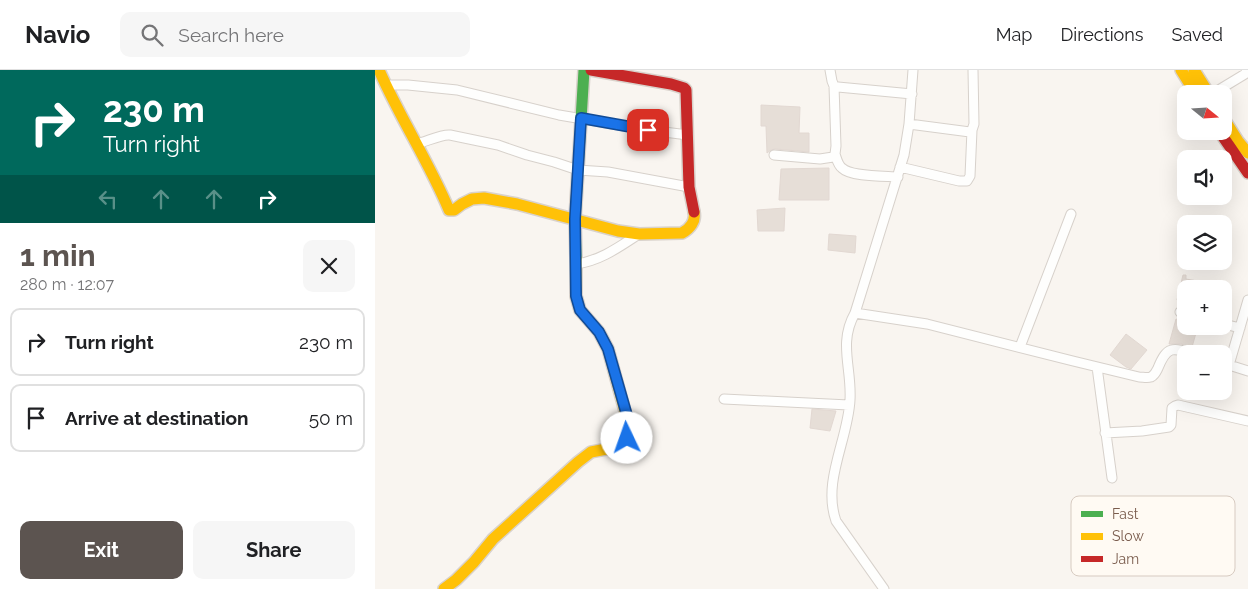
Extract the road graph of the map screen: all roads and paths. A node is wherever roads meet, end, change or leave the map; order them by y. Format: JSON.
{"nodes":[{"id":1,"x":379,"y":70,"type":"edge"},
{"id":2,"x":585,"y":70,"type":"edge"},
{"id":3,"x":591,"y":70,"type":"edge"},
{"id":4,"x":831,"y":70,"type":"edge"},
{"id":5,"x":913,"y":70,"type":"edge"},
{"id":6,"x":973,"y":70,"type":"edge"},
{"id":7,"x":1181,"y":70,"type":"edge"},
{"id":8,"x":1194,"y":70,"type":"edge"},
{"id":9,"x":1247,"y":70,"type":"edge"},
{"id":10,"x":386,"y":85,"type":"junction"},
{"id":11,"x":1190,"y":85,"type":"edge"},
{"id":12,"x":1204,"y":85,"type":"edge"},
{"id":13,"x":1226,"y":85,"type":"edge"},
{"id":14,"x":834,"y":86,"type":"junction"},
{"id":15,"x":912,"y":94,"type":"junction"},
{"id":16,"x":581,"y":118,"type":"junction"},
{"id":17,"x":909,"y":124,"type":"junction"},
{"id":18,"x":972,"y":130,"type":"junction"},
{"id":19,"x":1233,"y":133,"type":"edge"},
{"id":20,"x":688,"y":135,"type":"junction"},
{"id":21,"x":1225,"y":140,"type":"edge"},
{"id":22,"x":417,"y":144,"type":"junction"},
{"id":23,"x":1248,"y":153,"type":"edge"},
{"id":24,"x":835,"y":154,"type":"junction"},
{"id":25,"x":774,"y":155,"type":"dead end"},
{"id":26,"x":900,"y":166,"type":"junction"},
{"id":27,"x":578,"y":170,"type":"junction"},
{"id":28,"x":1248,"y":173,"type":"edge"},
{"id":29,"x":898,"y":177,"type":"junction"},
{"id":30,"x":689,"y":187,"type":"junction"},
{"id":31,"x":1071,"y":214,"type":"dead end"},
{"id":32,"x":575,"y":219,"type":"junction"},
{"id":33,"x":639,"y":234,"type":"junction"},
{"id":34,"x":576,"y":264,"type":"junction"},
{"id":35,"x":1248,"y":300,"type":"edge"},
{"id":36,"x":855,"y":313,"type":"junction"},
{"id":37,"x":1232,"y":326,"type":"edge"},
{"id":38,"x":1240,"y":328,"type":"junction"},
{"id":39,"x":1020,"y":347,"type":"junction"},
{"id":40,"x":1232,"y":349,"type":"edge"},
{"id":41,"x":1177,"y":350,"type":"edge"},
{"id":42,"x":1232,"y":366,"type":"edge"},
{"id":43,"x":1097,"y":367,"type":"junction"},
{"id":44,"x":1248,"y":371,"type":"edge"},
{"id":45,"x":724,"y":399,"type":"dead end"},
{"id":46,"x":849,"y":406,"type":"junction"},
{"id":47,"x":1248,"y":421,"type":"edge"},
{"id":48,"x":1105,"y":433,"type":"junction"},
{"id":49,"x":1112,"y":478,"type":"dead end"},
{"id":50,"x":444,"y":589,"type":"edge"},
{"id":51,"x":884,"y":589,"type":"edge"}],
"edges":[{"from":1,"to":10,"type":"street"},
{"from":2,"to":16,"type":"street"},
{"from":3,"to":20,"type":"street"},
{"from":4,"to":14,"type":"street"},
{"from":5,"to":15,"type":"street"},
{"from":6,"to":18,"type":"street"},
{"from":7,"to":11,"type":"street"},
{"from":8,"to":12,"type":"street"},
{"from":9,"to":13,"type":"street"},
{"from":10,"to":16,"type":"street"},
{"from":10,"to":22,"type":"street"},
{"from":14,"to":15,"type":"street"},
{"from":14,"to":24,"type":"street"},
{"from":15,"to":17,"type":"street"},
{"from":16,"to":20,"type":"street"},
{"from":16,"to":27,"type":"street"},
{"from":17,"to":18,"type":"street"},
{"from":17,"to":26,"type":"street"},
{"from":18,"to":26,"type":"street"},
{"from":19,"to":23,"type":"street"},
{"from":20,"to":30,"type":"street"},
{"from":21,"to":28,"type":"street"},
{"from":22,"to":27,"type":"street"},
{"from":22,"to":32,"type":"street"},
{"from":24,"to":25,"type":"street"},
{"from":24,"to":29,"type":"street"},
{"from":26,"to":29,"type":"street"},
{"from":27,"to":30,"type":"street"},
{"from":27,"to":32,"type":"street"},
{"from":29,"to":36,"type":"street"},
{"from":30,"to":33,"type":"street"},
{"from":31,"to":39,"type":"street"},
{"from":32,"to":33,"type":"street"},
{"from":32,"to":34,"type":"street"},
{"from":33,"to":34,"type":"street"},
{"from":34,"to":50,"type":"street"},
{"from":35,"to":38,"type":"street"},
{"from":36,"to":39,"type":"street"},
{"from":36,"to":46,"type":"street"},
{"from":37,"to":38,"type":"street"},
{"from":38,"to":40,"type":"street"},
{"from":39,"to":43,"type":"street"},
{"from":41,"to":43,"type":"street"},
{"from":42,"to":44,"type":"street"},
{"from":43,"to":48,"type":"street"},
{"from":45,"to":46,"type":"street"},
{"from":46,"to":51,"type":"street"},
{"from":47,"to":48,"type":"street"},
{"from":48,"to":49,"type":"street"}]}
